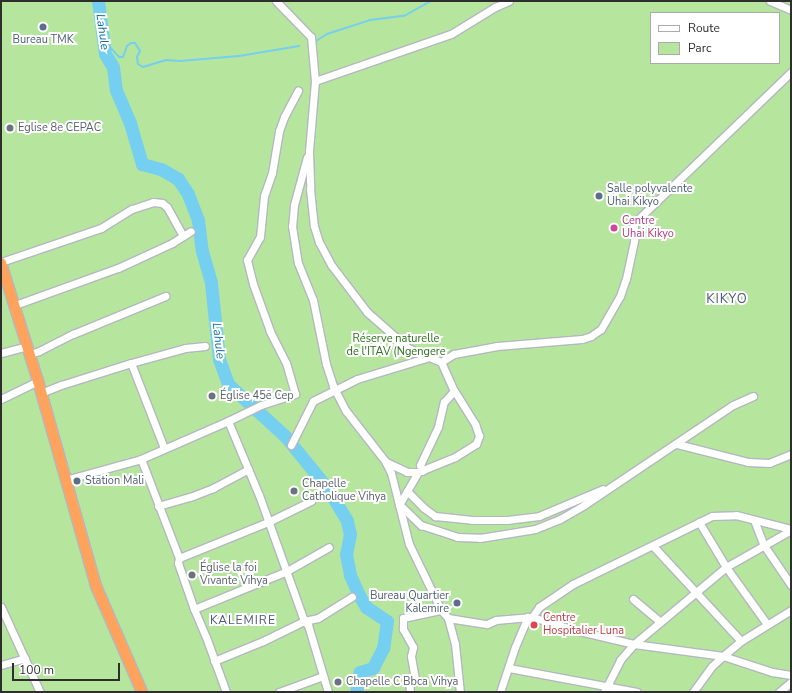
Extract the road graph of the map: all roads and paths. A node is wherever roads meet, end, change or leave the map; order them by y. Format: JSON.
{"nodes":[{"id":1,"x":276,"y":1,"type":"edge"},
{"id":2,"x":509,"y":1,"type":"edge"},
{"id":3,"x":770,"y":1,"type":"edge"},
{"id":4,"x":497,"y":4,"type":"edge"},
{"id":5,"x":791,"y":10,"type":"edge"},
{"id":6,"x":791,"y":72,"type":"edge"},
{"id":7,"x":315,"y":81,"type":"junction"},
{"id":8,"x":298,"y":91,"type":"dead end"},
{"id":9,"x":309,"y":151,"type":"junction"},
{"id":10,"x":191,"y":231,"type":"dead end"},
{"id":11,"x":183,"y":236,"type":"junction"},
{"id":12,"x":1,"y":263,"type":"edge"},
{"id":13,"x":165,"y":296,"type":"dead end"},
{"id":14,"x":15,"y":305,"type":"junction"},
{"id":15,"x":205,"y":346,"type":"dead end"},
{"id":16,"x":28,"y":350,"type":"junction"},
{"id":17,"x":1,"y":352,"type":"edge"},
{"id":18,"x":429,"y":357,"type":"junction"},
{"id":19,"x":441,"y":362,"type":"junction"},
{"id":20,"x":131,"y":363,"type":"junction"},
{"id":21,"x":38,"y":381,"type":"junction"},
{"id":22,"x":335,"y":390,"type":"junction"},
{"id":23,"x":454,"y":391,"type":"junction"},
{"id":24,"x":41,"y":393,"type":"junction"},
{"id":25,"x":753,"y":396,"type":"dead end"},
{"id":26,"x":1,"y":399,"type":"edge"},
{"id":27,"x":228,"y":421,"type":"junction"},
{"id":28,"x":291,"y":444,"type":"dead end"},
{"id":29,"x":677,"y":444,"type":"junction"},
{"id":30,"x":164,"y":448,"type":"junction"},
{"id":31,"x":791,"y":454,"type":"edge"},
{"id":32,"x":141,"y":459,"type":"junction"},
{"id":33,"x":385,"y":461,"type":"junction"},
{"id":34,"x":248,"y":469,"type":"junction"},
{"id":35,"x":420,"y":472,"type":"junction"},
{"id":36,"x":65,"y":480,"type":"junction"},
{"id":37,"x":618,"y":483,"type":"junction"},
{"id":38,"x":407,"y":491,"type":"junction"},
{"id":39,"x":311,"y":501,"type":"dead end"},
{"id":40,"x":399,"y":505,"type":"junction"},
{"id":41,"x":158,"y":506,"type":"junction"},
{"id":42,"x":754,"y":520,"type":"junction"},
{"id":43,"x":268,"y":522,"type":"junction"},
{"id":44,"x":699,"y":522,"type":"junction"},
{"id":45,"x":791,"y":529,"type":"edge"},
{"id":46,"x":764,"y":544,"type":"junction"},
{"id":47,"x":653,"y":546,"type":"junction"},
{"id":48,"x":329,"y":547,"type":"dead end"},
{"id":49,"x":179,"y":558,"type":"junction"},
{"id":50,"x":726,"y":567,"type":"junction"},
{"id":51,"x":287,"y":571,"type":"junction"},
{"id":52,"x":791,"y":585,"type":"edge"},
{"id":53,"x":696,"y":592,"type":"junction"},
{"id":54,"x":352,"y":597,"type":"dead end"},
{"id":55,"x":633,"y":599,"type":"dead end"},
{"id":56,"x":1,"y":607,"type":"edge"},
{"id":57,"x":194,"y":609,"type":"junction"},
{"id":58,"x":441,"y":610,"type":"junction"},
{"id":59,"x":791,"y":610,"type":"edge"},
{"id":60,"x":530,"y":617,"type":"junction"},
{"id":61,"x":448,"y":618,"type":"junction"},
{"id":62,"x":304,"y":621,"type":"junction"},
{"id":63,"x":660,"y":622,"type":"junction"},
{"id":64,"x":767,"y":624,"type":"junction"},
{"id":65,"x":741,"y":641,"type":"junction"},
{"id":66,"x":634,"y":644,"type":"junction"},
{"id":67,"x":723,"y":656,"type":"junction"},
{"id":68,"x":25,"y":658,"type":"junction"},
{"id":69,"x":214,"y":661,"type":"junction"},
{"id":70,"x":1,"y":666,"type":"edge"},
{"id":71,"x":508,"y":668,"type":"junction"},
{"id":72,"x":791,"y":675,"type":"edge"},
{"id":73,"x":323,"y":676,"type":"junction"},
{"id":74,"x":791,"y":682,"type":"edge"},
{"id":75,"x":605,"y":689,"type":"edge"},
{"id":76,"x":40,"y":692,"type":"edge"},
{"id":77,"x":142,"y":692,"type":"edge"},
{"id":78,"x":226,"y":692,"type":"edge"},
{"id":79,"x":279,"y":692,"type":"edge"},
{"id":80,"x":328,"y":692,"type":"edge"},
{"id":81,"x":410,"y":692,"type":"edge"},
{"id":82,"x":460,"y":692,"type":"edge"},
{"id":83,"x":500,"y":692,"type":"edge"},
{"id":84,"x":636,"y":692,"type":"edge"},
{"id":85,"x":693,"y":692,"type":"edge"},
{"id":86,"x":779,"y":692,"type":"edge"}],
"edges":[{"from":1,"to":7,"type":"street"},
{"from":2,"to":4,"type":"street"},
{"from":3,"to":5,"type":"street"},
{"from":4,"to":7,"type":"street"},
{"from":6,"to":19,"type":"street"},
{"from":7,"to":9,"type":"street"},
{"from":8,"to":27,"type":"street"},
{"from":9,"to":18,"type":"street"},
{"from":9,"to":22,"type":"street"},
{"from":10,"to":11,"type":"street"},
{"from":11,"to":12,"type":"street"},
{"from":11,"to":14,"type":"street"},
{"from":12,"to":14,"type":"highway"},
{"from":13,"to":16,"type":"street"},
{"from":14,"to":16,"type":"highway"},
{"from":15,"to":20,"type":"street"},
{"from":16,"to":17,"type":"street"},
{"from":16,"to":21,"type":"highway"},
{"from":18,"to":19,"type":"street"},
{"from":18,"to":22,"type":"street"},
{"from":19,"to":23,"type":"street"},
{"from":20,"to":24,"type":"street"},
{"from":20,"to":30,"type":"street"},
{"from":21,"to":24,"type":"highway"},
{"from":21,"to":26,"type":"street"},
{"from":22,"to":28,"type":"street"},
{"from":22,"to":33,"type":"street"},
{"from":23,"to":35,"type":"street"},
{"from":23,"to":35,"type":"street"},
{"from":24,"to":36,"type":"highway"},
{"from":25,"to":29,"type":"street"},
{"from":27,"to":30,"type":"street"},
{"from":27,"to":34,"type":"street"},
{"from":29,"to":31,"type":"street"},
{"from":29,"to":37,"type":"street"},
{"from":30,"to":32,"type":"street"},
{"from":32,"to":36,"type":"street"},
{"from":32,"to":41,"type":"street"},
{"from":33,"to":35,"type":"street"},
{"from":33,"to":40,"type":"street"},
{"from":34,"to":41,"type":"street"},
{"from":34,"to":43,"type":"street"},
{"from":35,"to":38,"type":"street"},
{"from":36,"to":77,"type":"highway"},
{"from":37,"to":38,"type":"street"},
{"from":37,"to":40,"type":"street"},
{"from":38,"to":40,"type":"street"},
{"from":39,"to":43,"type":"street"},
{"from":40,"to":58,"type":"street"},
{"from":41,"to":49,"type":"street"},
{"from":42,"to":44,"type":"street"},
{"from":42,"to":45,"type":"street"},
{"from":42,"to":46,"type":"street"},
{"from":43,"to":49,"type":"street"},
{"from":43,"to":51,"type":"street"},
{"from":44,"to":47,"type":"street"},
{"from":44,"to":50,"type":"street"},
{"from":45,"to":46,"type":"street"},
{"from":46,"to":50,"type":"street"},
{"from":46,"to":52,"type":"street"},
{"from":47,"to":53,"type":"street"},
{"from":47,"to":60,"type":"street"},
{"from":48,"to":51,"type":"street"},
{"from":49,"to":57,"type":"street"},
{"from":50,"to":53,"type":"street"},
{"from":50,"to":64,"type":"street"},
{"from":51,"to":57,"type":"street"},
{"from":51,"to":62,"type":"street"},
{"from":53,"to":63,"type":"street"},
{"from":53,"to":65,"type":"street"},
{"from":54,"to":62,"type":"street"},
{"from":55,"to":63,"type":"street"},
{"from":56,"to":68,"type":"street"},
{"from":57,"to":69,"type":"street"},
{"from":58,"to":61,"type":"street"},
{"from":58,"to":81,"type":"street"},
{"from":59,"to":64,"type":"street"},
{"from":60,"to":61,"type":"street"},
{"from":60,"to":66,"type":"street"},
{"from":60,"to":71,"type":"street"},
{"from":61,"to":82,"type":"street"},
{"from":62,"to":69,"type":"street"},
{"from":62,"to":73,"type":"street"},
{"from":63,"to":66,"type":"street"},
{"from":64,"to":65,"type":"street"},
{"from":65,"to":67,"type":"street"},
{"from":66,"to":67,"type":"street"},
{"from":66,"to":75,"type":"street"},
{"from":67,"to":72,"type":"street"},
{"from":67,"to":85,"type":"street"},
{"from":68,"to":70,"type":"street"},
{"from":68,"to":76,"type":"street"},
{"from":69,"to":78,"type":"street"},
{"from":71,"to":75,"type":"street"},
{"from":71,"to":83,"type":"street"},
{"from":73,"to":79,"type":"street"},
{"from":73,"to":80,"type":"street"},
{"from":74,"to":86,"type":"street"},
{"from":75,"to":84,"type":"street"}]}
